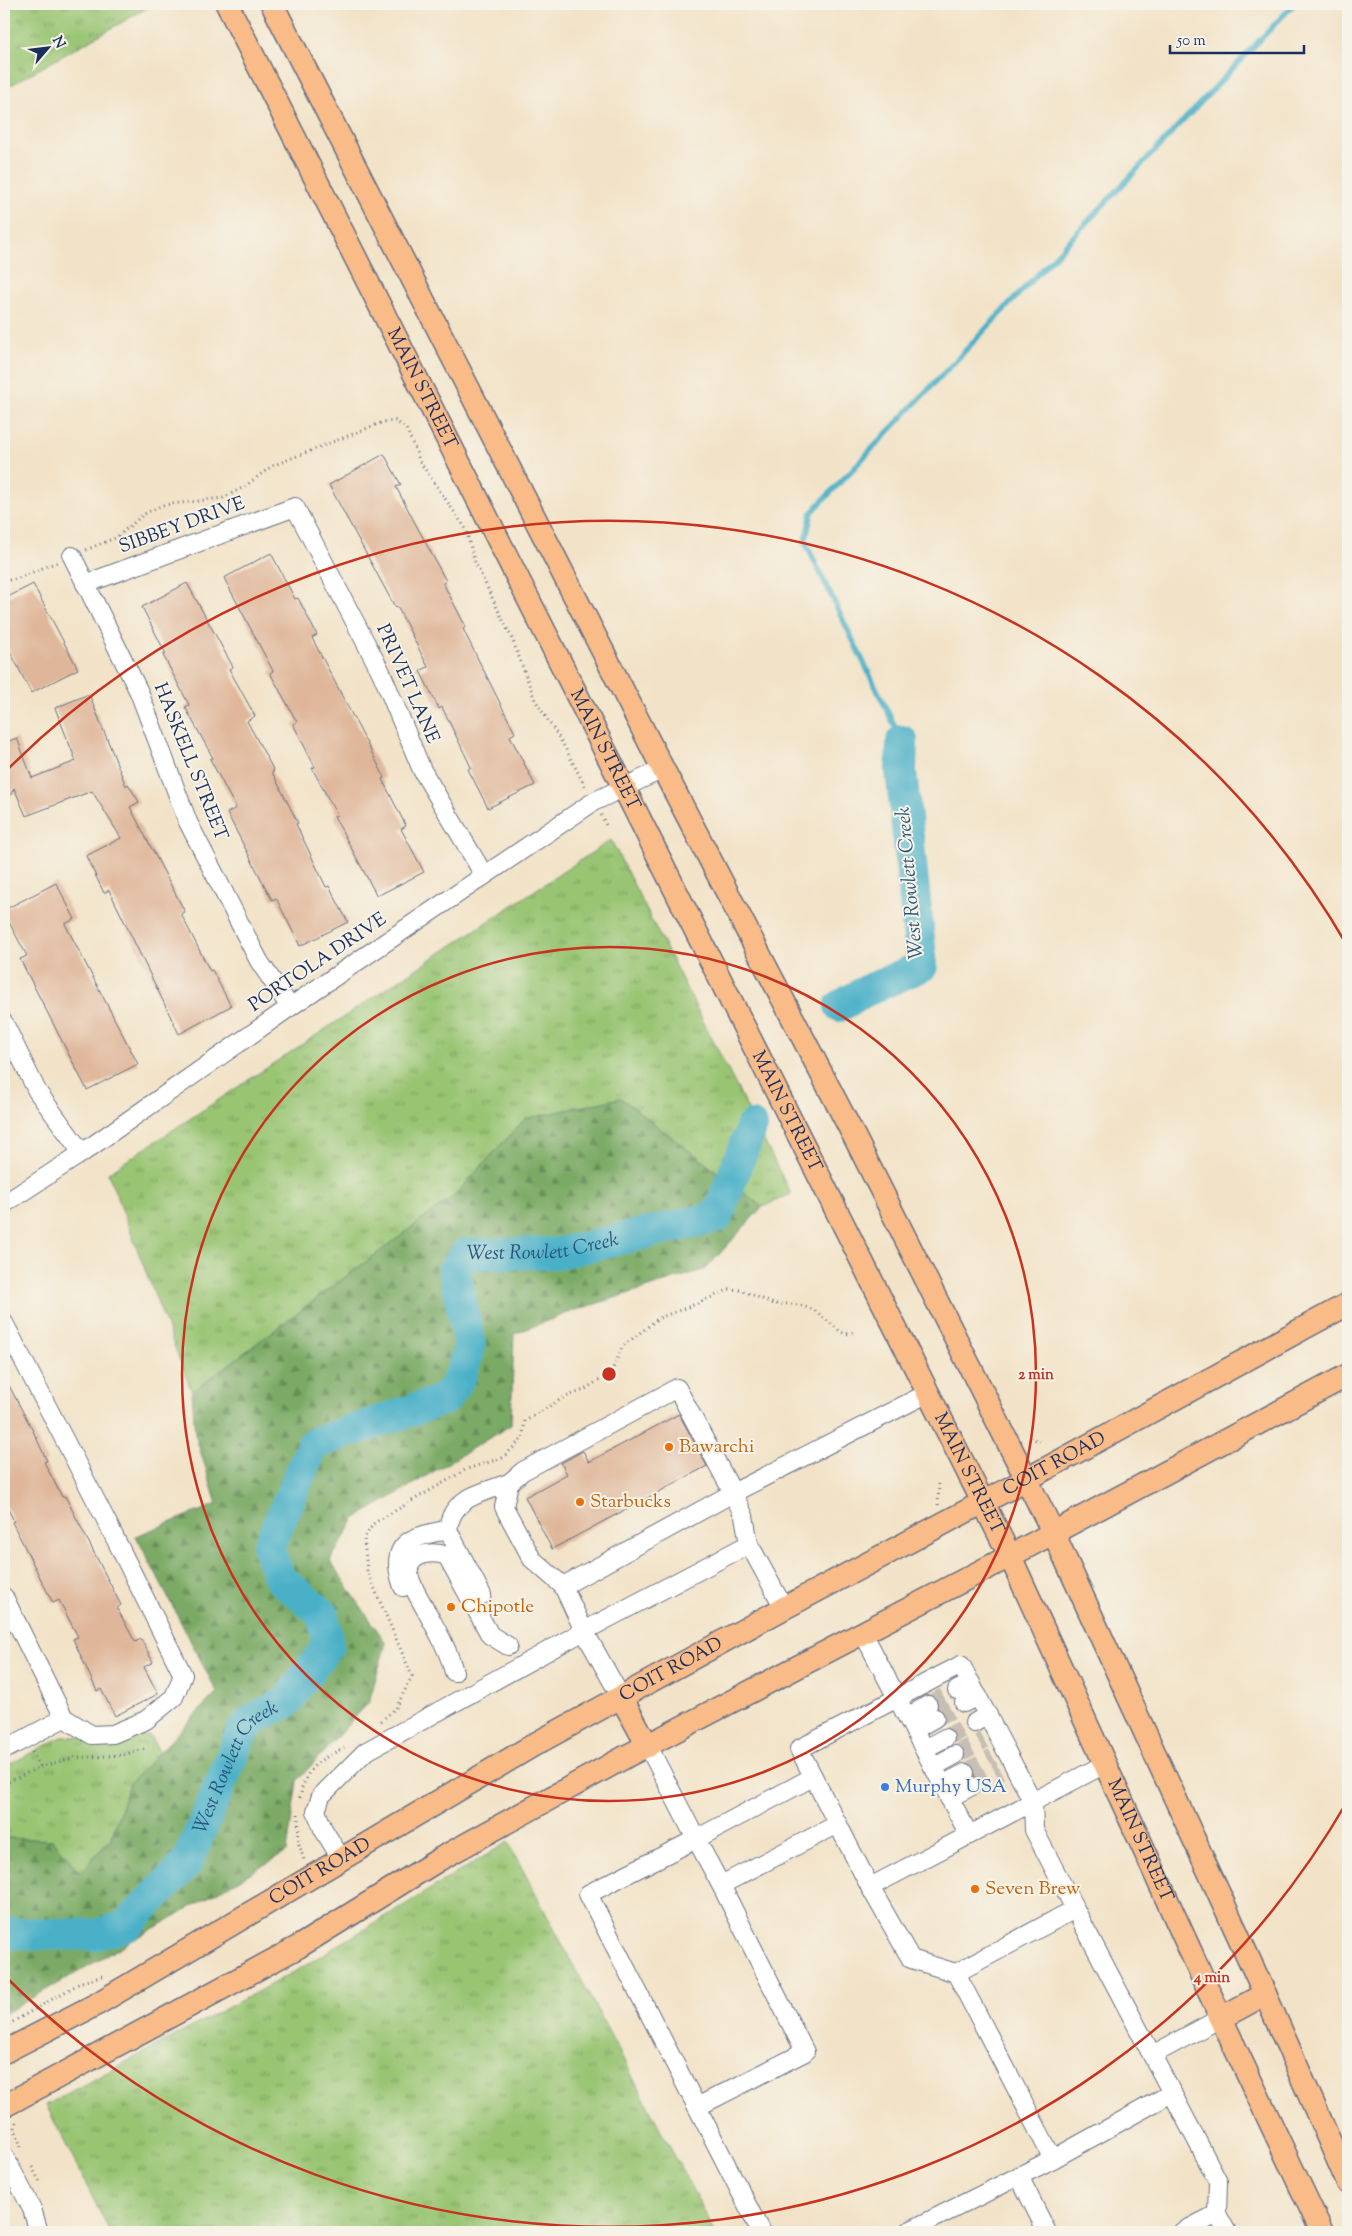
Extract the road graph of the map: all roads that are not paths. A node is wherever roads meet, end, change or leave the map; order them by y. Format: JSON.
{"nodes":[{"id":1,"x":227,"y":4,"type":"edge"},
{"id":2,"x":272,"y":4,"type":"edge"},
{"id":3,"x":295,"y":507,"type":"joint"},
{"id":4,"x":72,"y":556,"type":"road end"},
{"id":5,"x":85,"y":584,"type":"junction"},
{"id":6,"x":663,"y":769,"type":"junction"},
{"id":7,"x":624,"y":788,"type":"junction"},
{"id":8,"x":484,"y":875,"type":"junction"},
{"id":9,"x":290,"y":1007,"type":"junction"},
{"id":10,"x":4,"y":1023,"type":"edge"},
{"id":11,"x":82,"y":1153,"type":"junction"},
{"id":12,"x":4,"y":1204,"type":"edge"},
{"id":13,"x":1348,"y":1304,"type":"edge"},
{"id":14,"x":4,"y":1323,"type":"edge"},
{"id":15,"x":1348,"y":1375,"type":"edge"},
{"id":16,"x":928,"y":1393,"type":"junction"},
{"id":17,"x":1027,"y":1479,"type":"junction"},
{"id":18,"x":509,"y":1483,"type":"junction"},
{"id":19,"x":733,"y":1493,"type":"junction"},
{"id":20,"x":983,"y":1501,"type":"junction"},
{"id":21,"x":448,"y":1530,"type":"junction"},
{"id":22,"x":1053,"y":1532,"type":"junction"},
{"id":23,"x":749,"y":1544,"type":"junction"},
{"id":24,"x":1010,"y":1556,"type":"junction"},
{"id":25,"x":563,"y":1586,"type":"junction"},
{"id":26,"x":4,"y":1597,"type":"edge"},
{"id":27,"x":784,"y":1608,"type":"junction"},
{"id":28,"x":8,"y":1618,"type":"edge"},
{"id":29,"x":584,"y":1631,"type":"junction"},
{"id":30,"x":863,"y":1633,"type":"junction"},
{"id":31,"x":508,"y":1646,"type":"junction"},
{"id":32,"x":519,"y":1667,"type":"junction"},
{"id":33,"x":454,"y":1672,"type":"junction"},
{"id":34,"x":467,"y":1695,"type":"junction"},
{"id":35,"x":621,"y":1697,"type":"junction"},
{"id":36,"x":897,"y":1698,"type":"junction"},
{"id":37,"x":931,"y":1712,"type":"tunnel mouth"},
{"id":38,"x":64,"y":1718,"type":"junction"},
{"id":39,"x":910,"y":1723,"type":"junction"},
{"id":40,"x":945,"y":1738,"type":"tunnel mouth"},
{"id":41,"x":648,"y":1746,"type":"junction"},
{"id":42,"x":924,"y":1749,"type":"junction"},
{"id":43,"x":4,"y":1750,"type":"edge"},
{"id":44,"x":956,"y":1755,"type":"tunnel mouth"},
{"id":45,"x":1105,"y":1764,"type":"junction"},
{"id":46,"x":933,"y":1767,"type":"junction"},
{"id":47,"x":813,"y":1777,"type":"junction"},
{"id":48,"x":968,"y":1779,"type":"tunnel mouth"},
{"id":49,"x":946,"y":1791,"type":"junction"},
{"id":50,"x":1033,"y":1802,"type":"junction"},
{"id":51,"x":838,"y":1824,"type":"junction"},
{"id":52,"x":969,"y":1835,"type":"junction"},
{"id":53,"x":696,"y":1839,"type":"junction"},
{"id":54,"x":342,"y":1860,"type":"junction"},
{"id":55,"x":721,"y":1885,"type":"junction"},
{"id":56,"x":870,"y":1887,"type":"junction"},
{"id":57,"x":1075,"y":1909,"type":"junction"},
{"id":58,"x":956,"y":1972,"type":"junction"},
{"id":59,"x":1265,"y":1994,"type":"junction"},
{"id":60,"x":1221,"y":2018,"type":"junction"},
{"id":61,"x":4,"y":2052,"type":"edge"},
{"id":62,"x":1152,"y":2054,"type":"junction"},
{"id":63,"x":1172,"y":2093,"type":"junction"},
{"id":64,"x":4,"y":2106,"type":"edge"},
{"id":65,"x":697,"y":2107,"type":"junction"},
{"id":66,"x":4,"y":2155,"type":"edge"},
{"id":67,"x":1053,"y":2159,"type":"junction"},
{"id":68,"x":1019,"y":2176,"type":"junction"},
{"id":69,"x":1348,"y":2183,"type":"edge"},
{"id":70,"x":1217,"y":2214,"type":"junction"},
{"id":71,"x":39,"y":2232,"type":"edge"},
{"id":72,"x":761,"y":2232,"type":"edge"},
{"id":73,"x":907,"y":2232,"type":"edge"},
{"id":74,"x":1047,"y":2232,"type":"edge"},
{"id":75,"x":1182,"y":2232,"type":"edge"},
{"id":76,"x":1226,"y":2232,"type":"edge"},
{"id":77,"x":1322,"y":2232,"type":"edge"}],
"edges":[{"from":1,"to":7,"type":"main road","name":"MAIN STREET"},
{"from":2,"to":6,"type":"main road"},
{"from":3,"to":5,"type":"street","name":"SIBBEY DRIVE"},
{"from":3,"to":8,"type":"street","name":"PRIVET LANE"},
{"from":4,"to":5,"type":"street","name":"HASKELL STREET"},
{"from":5,"to":9,"type":"street","name":"HASKELL STREET"},
{"from":6,"to":7,"type":"street","name":"PORTOLA DRIVE"},
{"from":6,"to":17,"type":"main road"},
{"from":7,"to":8,"type":"street","name":"PORTOLA DRIVE"},
{"from":7,"to":16,"type":"main road","name":"MAIN STREET"},
{"from":8,"to":9,"type":"street","name":"PORTOLA DRIVE"},
{"from":9,"to":11,"type":"street","name":"PORTOLA DRIVE"},
{"from":10,"to":11,"type":"street"},
{"from":11,"to":12,"type":"street","name":"PORTOLA DRIVE"},
{"from":13,"to":17,"type":"main road","name":"COIT ROAD"},
{"from":14,"to":38,"type":"street"},
{"from":15,"to":22,"type":"main road"},
{"from":16,"to":19,"type":"street"},
{"from":16,"to":20,"type":"main road","name":"MAIN STREET"},
{"from":17,"to":20,"type":"main road","name":"COIT ROAD"},
{"from":17,"to":22,"type":"main road"},
{"from":18,"to":19,"type":"street"},
{"from":18,"to":21,"type":"street"},
{"from":18,"to":25,"type":"street"},
{"from":19,"to":23,"type":"street"},
{"from":19,"to":25,"type":"street"},
{"from":20,"to":24,"type":"main road","name":"MAIN STREET"},
{"from":20,"to":27,"type":"main road","name":"COIT ROAD"},
{"from":21,"to":31,"type":"street"},
{"from":21,"to":33,"type":"street"},
{"from":22,"to":24,"type":"main road"},
{"from":22,"to":59,"type":"main road"},
{"from":23,"to":27,"type":"street"},
{"from":23,"to":29,"type":"street"},
{"from":24,"to":30,"type":"main road"},
{"from":24,"to":45,"type":"main road","name":"MAIN STREET"},
{"from":25,"to":29,"type":"street"},
{"from":26,"to":28,"type":"street"},
{"from":27,"to":35,"type":"main road","name":"COIT ROAD"},
{"from":28,"to":38,"type":"street"},
{"from":29,"to":32,"type":"street"},
{"from":29,"to":35,"type":"street"},
{"from":30,"to":36,"type":"street"},
{"from":30,"to":41,"type":"main road"},
{"from":31,"to":32,"type":"street"},
{"from":31,"to":33,"type":"street"},
{"from":32,"to":34,"type":"street"},
{"from":33,"to":34,"type":"street"},
{"from":34,"to":54,"type":"street"},
{"from":35,"to":41,"type":"main road"},
{"from":35,"to":54,"type":"main road","name":"COIT ROAD"},
{"from":36,"to":39,"type":"street"},
{"from":36,"to":47,"type":"street"},
{"from":36,"to":50,"type":"street"},
{"from":37,"to":39,"type":"street"},
{"from":38,"to":43,"type":"street"},
{"from":39,"to":42,"type":"street"},
{"from":40,"to":42,"type":"street"},
{"from":41,"to":53,"type":"street"},
{"from":41,"to":64,"type":"main road"},
{"from":42,"to":46,"type":"street"},
{"from":44,"to":46,"type":"street"},
{"from":45,"to":50,"type":"street"},
{"from":45,"to":60,"type":"main road","name":"MAIN STREET"},
{"from":46,"to":49,"type":"street"},
{"from":47,"to":51,"type":"street"},
{"from":47,"to":53,"type":"street"},
{"from":48,"to":49,"type":"street"},
{"from":49,"to":52,"type":"street"},
{"from":50,"to":52,"type":"street"},
{"from":50,"to":57,"type":"street"},
{"from":51,"to":55,"type":"street"},
{"from":51,"to":56,"type":"street"},
{"from":52,"to":56,"type":"street"},
{"from":53,"to":55,"type":"street"},
{"from":53,"to":65,"type":"street"},
{"from":54,"to":61,"type":"main road","name":"COIT ROAD"},
{"from":55,"to":65,"type":"street"},
{"from":56,"to":58,"type":"street"},
{"from":57,"to":58,"type":"street"},
{"from":57,"to":62,"type":"street"},
{"from":58,"to":67,"type":"street"},
{"from":59,"to":60,"type":"main road"},
{"from":59,"to":69,"type":"main road"},
{"from":60,"to":62,"type":"street"},
{"from":60,"to":77,"type":"main road","name":"MAIN STREET"},
{"from":62,"to":63,"type":"street"},
{"from":63,"to":67,"type":"street"},
{"from":63,"to":70,"type":"street"},
{"from":65,"to":72,"type":"street"},
{"from":66,"to":71,"type":"street"},
{"from":67,"to":68,"type":"street"},
{"from":68,"to":73,"type":"street"},
{"from":68,"to":74,"type":"street"},
{"from":70,"to":75,"type":"street"},
{"from":70,"to":76,"type":"street"}]}
